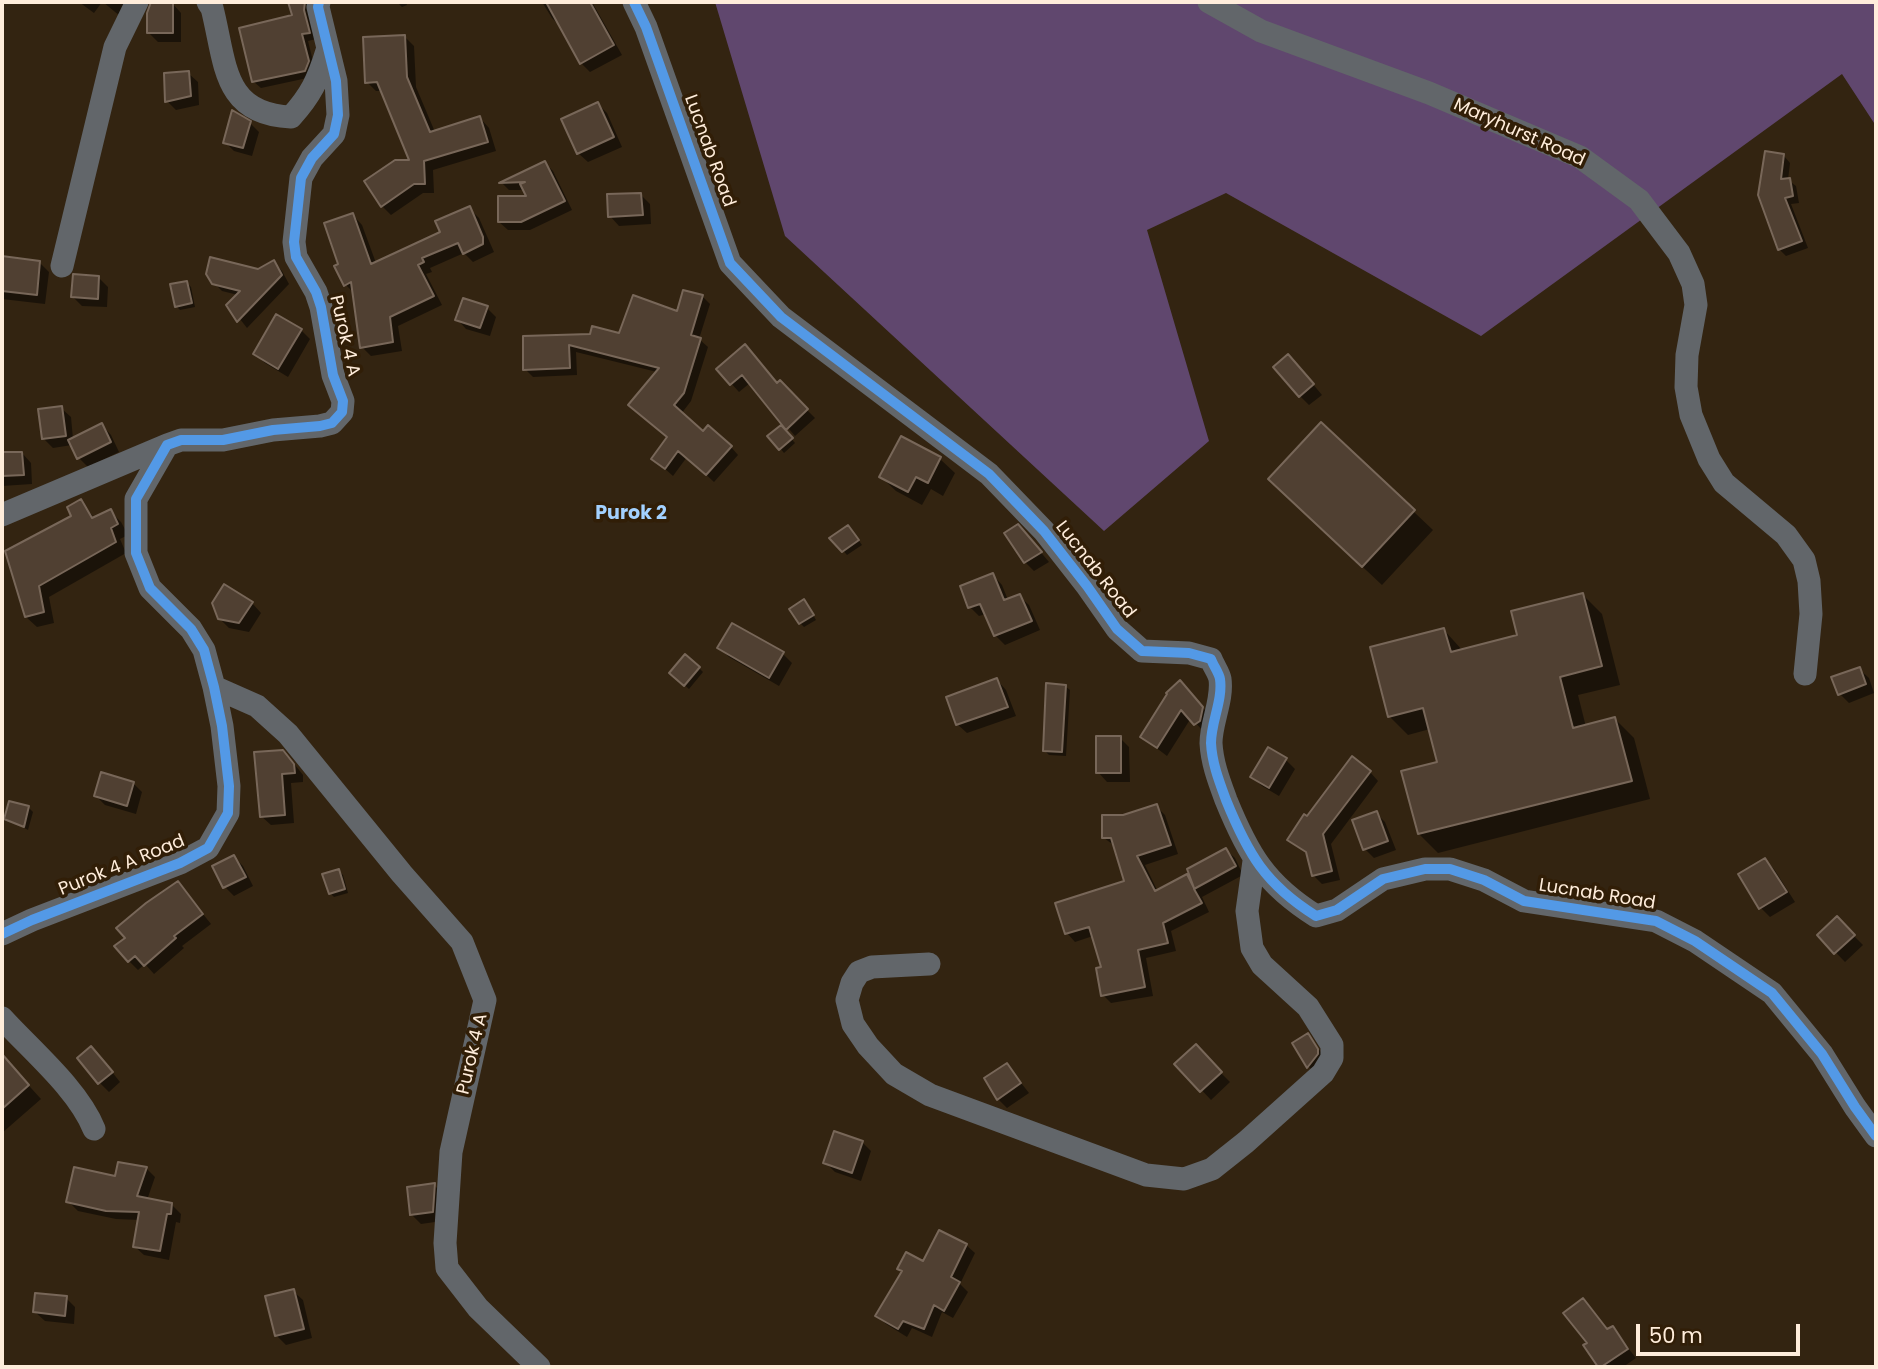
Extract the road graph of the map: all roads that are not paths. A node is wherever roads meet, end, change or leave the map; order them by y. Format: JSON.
{"nodes":[{"id":1,"x":137,"y":2,"type":"edge"},
{"id":2,"x":208,"y":2,"type":"edge"},
{"id":3,"x":319,"y":2,"type":"edge"},
{"id":4,"x":634,"y":2,"type":"edge"},
{"id":5,"x":1209,"y":2,"type":"edge"},
{"id":6,"x":327,"y":48,"type":"junction"},
{"id":7,"x":62,"y":266,"type":"dead end"},
{"id":8,"x":167,"y":446,"type":"junction"},
{"id":9,"x":2,"y":515,"type":"edge"},
{"id":10,"x":1805,"y":674,"type":"dead end"},
{"id":11,"x":214,"y":687,"type":"junction"},
{"id":12,"x":1254,"y":861,"type":"junction"},
{"id":13,"x":2,"y":934,"type":"edge"},
{"id":14,"x":929,"y":964,"type":"dead end"},
{"id":15,"x":2,"y":1018,"type":"edge"},
{"id":16,"x":94,"y":1129,"type":"dead end"},
{"id":17,"x":1876,"y":1136,"type":"edge"},
{"id":18,"x":539,"y":1367,"type":"edge"}],
"edges":[{"from":1,"to":7,"type":"street"},
{"from":2,"to":6,"type":"street"},
{"from":3,"to":6,"type":"street"},
{"from":4,"to":12,"type":"street","name":"Lucnab Road"},
{"from":5,"to":10,"type":"street","name":"Maryhurst Road"},
{"from":6,"to":8,"type":"street","name":"Purok 4 A"},
{"from":8,"to":9,"type":"street"},
{"from":8,"to":11,"type":"street","name":"Purok 4 A Road"},
{"from":11,"to":13,"type":"street","name":"Purok 4 A Road"},
{"from":11,"to":18,"type":"street","name":"Purok 4 A"},
{"from":12,"to":14,"type":"street"},
{"from":12,"to":17,"type":"street","name":"Lucnab Road"},
{"from":15,"to":16,"type":"street"}]}
